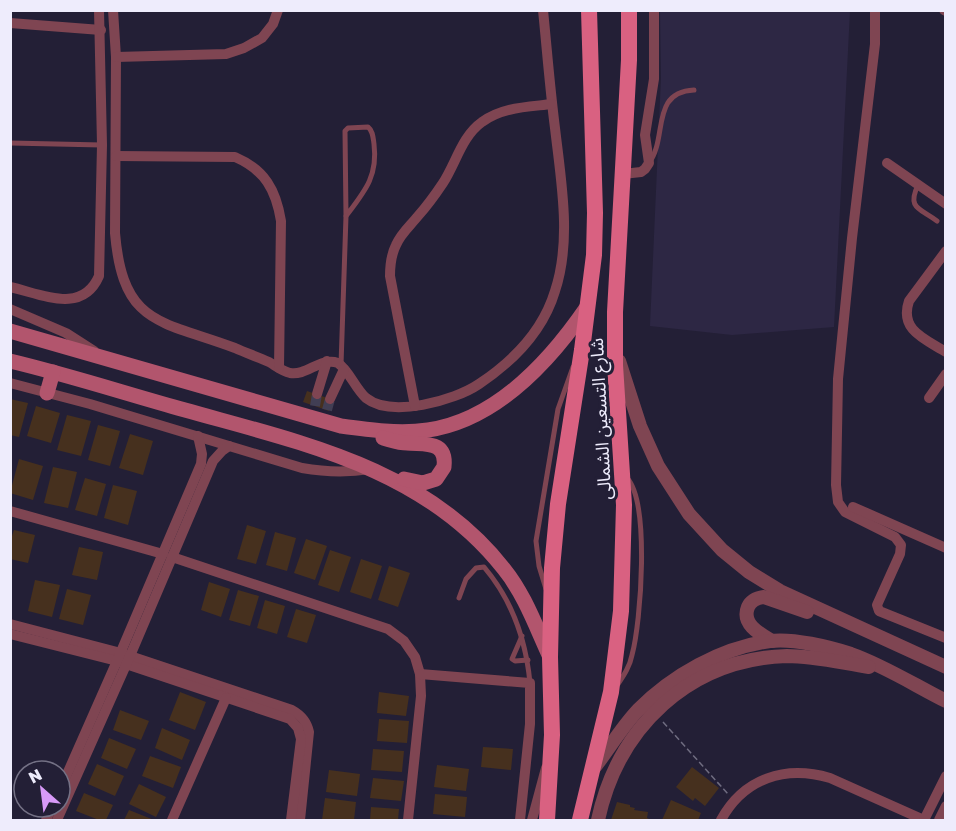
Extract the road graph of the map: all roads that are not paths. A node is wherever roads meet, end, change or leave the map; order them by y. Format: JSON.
{"nodes":[{"id":1,"x":99,"y":10,"type":"edge"},
{"id":2,"x":114,"y":10,"type":"edge"},
{"id":3,"x":278,"y":10,"type":"edge"},
{"id":4,"x":543,"y":10,"type":"edge"},
{"id":5,"x":589,"y":10,"type":"edge"},
{"id":6,"x":629,"y":10,"type":"edge"},
{"id":7,"x":654,"y":10,"type":"edge"},
{"id":8,"x":875,"y":10,"type":"edge"},
{"id":9,"x":10,"y":22,"type":"edge"},
{"id":10,"x":101,"y":30,"type":"junction"},
{"id":11,"x":116,"y":57,"type":"junction"},
{"id":12,"x":694,"y":90,"type":"dead end"},
{"id":13,"x":552,"y":104,"type":"junction"},
{"id":14,"x":10,"y":143,"type":"edge"},
{"id":15,"x":102,"y":145,"type":"junction"},
{"id":16,"x":116,"y":156,"type":"junction"},
{"id":17,"x":649,"y":163,"type":"junction"},
{"id":18,"x":887,"y":163,"type":"dead end"},
{"id":19,"x":623,"y":174,"type":"junction"},
{"id":20,"x":918,"y":185,"type":"junction"},
{"id":21,"x":945,"y":204,"type":"edge"},
{"id":22,"x":346,"y":216,"type":"junction"},
{"id":23,"x":937,"y":222,"type":"dead end"},
{"id":24,"x":945,"y":251,"type":"edge"},
{"id":25,"x":10,"y":287,"type":"edge"},
{"id":26,"x":587,"y":307,"type":"junction"},
{"id":27,"x":10,"y":309,"type":"edge"},
{"id":28,"x":12,"y":331,"type":"edge"},
{"id":29,"x":615,"y":349,"type":"junction"},
{"id":30,"x":945,"y":352,"type":"edge"},
{"id":31,"x":107,"y":359,"type":"junction"},
{"id":32,"x":10,"y":361,"type":"edge"},
{"id":33,"x":327,"y":361,"type":"junction"},
{"id":34,"x":342,"y":367,"type":"junction"},
{"id":35,"x":279,"y":368,"type":"junction"},
{"id":36,"x":53,"y":372,"type":"junction"},
{"id":37,"x":945,"y":374,"type":"edge"},
{"id":38,"x":10,"y":383,"type":"edge"},
{"id":39,"x":47,"y":393,"type":"junction"},
{"id":40,"x":317,"y":394,"type":"tunnel mouth"},
{"id":41,"x":929,"y":398,"type":"dead end"},
{"id":42,"x":416,"y":406,"type":"junction"},
{"id":43,"x":321,"y":411,"type":"junction"},
{"id":44,"x":368,"y":430,"type":"junction"},
{"id":45,"x":198,"y":436,"type":"junction"},
{"id":46,"x":229,"y":446,"type":"junction"},
{"id":47,"x":373,"y":469,"type":"junction"},
{"id":48,"x":390,"y":476,"type":"junction"},
{"id":49,"x":853,"y":507,"type":"dead end"},
{"id":50,"x":10,"y":511,"type":"edge"},
{"id":51,"x":945,"y":548,"type":"edge"},
{"id":52,"x":168,"y":556,"type":"junction"},
{"id":53,"x":459,"y":598,"type":"dead end"},
{"id":54,"x":843,"y":620,"type":"junction"},
{"id":55,"x":10,"y":624,"type":"edge"},
{"id":56,"x":10,"y":634,"type":"edge"},
{"id":57,"x":522,"y":636,"type":"junction"},
{"id":58,"x":945,"y":638,"type":"edge"},
{"id":59,"x":772,"y":641,"type":"junction"},
{"id":60,"x":550,"y":657,"type":"junction"},
{"id":61,"x":124,"y":658,"type":"junction"},
{"id":62,"x":528,"y":660,"type":"junction"},
{"id":63,"x":945,"y":667,"type":"edge"},
{"id":64,"x":882,"y":669,"type":"junction"},
{"id":65,"x":420,"y":674,"type":"junction"},
{"id":66,"x":530,"y":682,"type":"junction"},
{"id":67,"x":226,"y":699,"type":"junction"},
{"id":68,"x":945,"y":701,"type":"edge"},
{"id":69,"x":551,"y":754,"type":"junction"},
{"id":70,"x":72,"y":765,"type":"edge"},
{"id":71,"x":591,"y":773,"type":"junction"},
{"id":72,"x":945,"y":776,"type":"edge"},
{"id":73,"x":945,"y":806,"type":"edge"},
{"id":74,"x":57,"y":820,"type":"edge"},
{"id":75,"x":172,"y":820,"type":"edge"},
{"id":76,"x":291,"y":820,"type":"edge"},
{"id":77,"x":300,"y":820,"type":"edge"},
{"id":78,"x":408,"y":820,"type":"edge"},
{"id":79,"x":520,"y":820,"type":"edge"},
{"id":80,"x":532,"y":820,"type":"edge"},
{"id":81,"x":547,"y":820,"type":"edge"},
{"id":82,"x":579,"y":820,"type":"edge"},
{"id":83,"x":598,"y":820,"type":"edge"},
{"id":84,"x":721,"y":820,"type":"edge"},
{"id":85,"x":924,"y":820,"type":"edge"},
{"id":86,"x":939,"y":820,"type":"edge"}],
"edges":[{"from":1,"to":10,"type":"street"},
{"from":2,"to":11,"type":"street"},
{"from":3,"to":11,"type":"street"},
{"from":4,"to":13,"type":"street"},
{"from":5,"to":26,"type":"main road","name":"شارع التسعين الشمالى"},
{"from":6,"to":19,"type":"main road","name":"شارع التسعين الشمالى"},
{"from":7,"to":17,"type":"street"},
{"from":8,"to":58,"type":"street"},
{"from":9,"to":10,"type":"street"},
{"from":10,"to":15,"type":"street"},
{"from":11,"to":16,"type":"street"},
{"from":12,"to":17,"type":"lane"},
{"from":13,"to":42,"type":"street"},
{"from":13,"to":42,"type":"street"},
{"from":14,"to":15,"type":"lane"},
{"from":15,"to":25,"type":"street"},
{"from":16,"to":35,"type":"street"},
{"from":16,"to":35,"type":"street"},
{"from":17,"to":19,"type":"street"},
{"from":18,"to":20,"type":"street"},
{"from":19,"to":29,"type":"main road","name":"شارع التسعين الشمالى"},
{"from":20,"to":21,"type":"street"},
{"from":20,"to":23,"type":"lane"},
{"from":22,"to":22,"type":"lane"},
{"from":22,"to":34,"type":"lane"},
{"from":24,"to":30,"type":"street"},
{"from":26,"to":44,"type":"main road"},
{"from":26,"to":60,"type":"main road","name":"شارع التسعين الشمالى"},
{"from":27,"to":31,"type":"street"},
{"from":28,"to":31,"type":"main road"},
{"from":29,"to":54,"type":"street"},
{"from":29,"to":71,"type":"main road","name":"شارع التسعين الشمالى"},
{"from":31,"to":43,"type":"main road"},
{"from":32,"to":36,"type":"main road"},
{"from":33,"to":34,"type":"street"},
{"from":33,"to":35,"type":"street"},
{"from":33,"to":40,"type":"street"},
{"from":34,"to":42,"type":"street"},
{"from":34,"to":43,"type":"street"},
{"from":36,"to":39,"type":"main road"},
{"from":36,"to":47,"type":"main road"},
{"from":37,"to":41,"type":"street"},
{"from":38,"to":39,"type":"street"},
{"from":39,"to":45,"type":"street"},
{"from":43,"to":44,"type":"main road"},
{"from":44,"to":48,"type":"main road"},
{"from":45,"to":46,"type":"street"},
{"from":45,"to":52,"type":"street"},
{"from":46,"to":47,"type":"street"},
{"from":46,"to":52,"type":"street"},
{"from":47,"to":48,"type":"main road"},
{"from":48,"to":60,"type":"main road"},
{"from":49,"to":51,"type":"street"},
{"from":50,"to":52,"type":"street"},
{"from":52,"to":61,"type":"street"},
{"from":52,"to":65,"type":"street"},
{"from":53,"to":57,"type":"lane"},
{"from":54,"to":59,"type":"street"},
{"from":54,"to":63,"type":"street"},
{"from":55,"to":61,"type":"street"},
{"from":56,"to":61,"type":"street"},
{"from":57,"to":62,"type":"lane"},
{"from":57,"to":62,"type":"lane"},
{"from":59,"to":64,"type":"street"},
{"from":59,"to":71,"type":"street"},
{"from":60,"to":69,"type":"main road","name":"شارع التسعين الشمالى"},
{"from":61,"to":67,"type":"street"},
{"from":61,"to":70,"type":"street"},
{"from":61,"to":74,"type":"street"},
{"from":61,"to":77,"type":"street"},
{"from":62,"to":66,"type":"lane"},
{"from":64,"to":68,"type":"street"},
{"from":64,"to":83,"type":"street"},
{"from":65,"to":66,"type":"street"},
{"from":65,"to":78,"type":"street"},
{"from":66,"to":79,"type":"street"},
{"from":67,"to":75,"type":"street"},
{"from":67,"to":76,"type":"street"},
{"from":69,"to":80,"type":"street"},
{"from":69,"to":81,"type":"main road","name":"شارع التسعين الشمالى"},
{"from":71,"to":82,"type":"main road","name":"شارع التسعين الشمالى"},
{"from":72,"to":85,"type":"street"},
{"from":73,"to":86,"type":"street"},
{"from":84,"to":85,"type":"street"}]}
